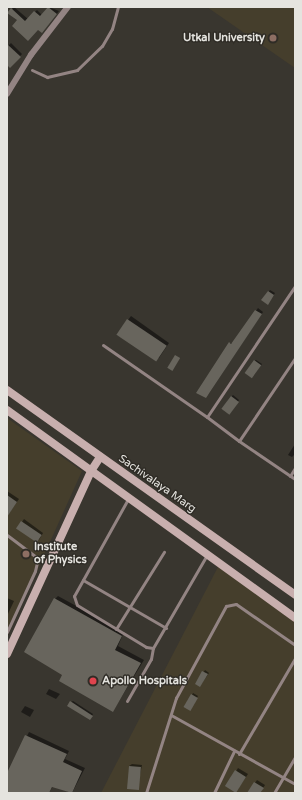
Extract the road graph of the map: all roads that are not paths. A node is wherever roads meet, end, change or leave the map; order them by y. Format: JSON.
{"nodes":[{"id":1,"x":68,"y":7,"type":"edge"},
{"id":2,"x":118,"y":7,"type":"edge"},
{"id":3,"x":32,"y":70,"type":"dead end"},
{"id":4,"x":7,"y":94,"type":"edge"},
{"id":5,"x":295,"y":286,"type":"edge"},
{"id":6,"x":103,"y":345,"type":"dead end"},
{"id":7,"x":295,"y":358,"type":"edge"},
{"id":8,"x":7,"y":390,"type":"edge"},
{"id":9,"x":7,"y":410,"type":"edge"},
{"id":10,"x":207,"y":417,"type":"junction"},
{"id":11,"x":238,"y":441,"type":"junction"},
{"id":12,"x":100,"y":457,"type":"junction"},
{"id":13,"x":295,"y":468,"type":"edge"},
{"id":14,"x":91,"y":471,"type":"junction"},
{"id":15,"x":290,"y":476,"type":"junction"},
{"id":16,"x":295,"y":479,"type":"edge"},
{"id":17,"x":129,"y":497,"type":"junction"},
{"id":18,"x":7,"y":535,"type":"edge"},
{"id":19,"x":164,"y":552,"type":"dead end"},
{"id":20,"x":207,"y":554,"type":"junction"},
{"id":21,"x":83,"y":580,"type":"junction"},
{"id":22,"x":295,"y":595,"type":"edge"},
{"id":23,"x":128,"y":606,"type":"junction"},
{"id":24,"x":295,"y":618,"type":"edge"},
{"id":25,"x":166,"y":628,"type":"junction"},
{"id":26,"x":116,"y":629,"type":"junction"},
{"id":27,"x":7,"y":632,"type":"edge"},
{"id":28,"x":295,"y":645,"type":"edge"},
{"id":29,"x":153,"y":648,"type":"junction"},
{"id":30,"x":7,"y":654,"type":"edge"},
{"id":31,"x":295,"y":658,"type":"edge"},
{"id":32,"x":127,"y":701,"type":"dead end"},
{"id":33,"x":171,"y":715,"type":"junction"},
{"id":34,"x":234,"y":751,"type":"junction"},
{"id":35,"x":239,"y":754,"type":"junction"},
{"id":36,"x":295,"y":757,"type":"edge"},
{"id":37,"x":283,"y":777,"type":"junction"},
{"id":38,"x":295,"y":784,"type":"edge"},
{"id":39,"x":146,"y":793,"type":"edge"},
{"id":40,"x":214,"y":793,"type":"edge"},
{"id":41,"x":274,"y":793,"type":"edge"}],
"edges":[{"from":1,"to":4,"type":"street"},
{"from":2,"to":3,"type":"lane"},
{"from":5,"to":10,"type":"lane"},
{"from":6,"to":10,"type":"lane"},
{"from":7,"to":11,"type":"lane"},
{"from":8,"to":12,"type":"main road","name":"Sachivalaya Marg"},
{"from":9,"to":14,"type":"main road"},
{"from":10,"to":11,"type":"lane"},
{"from":11,"to":15,"type":"lane"},
{"from":12,"to":14,"type":"main road"},
{"from":12,"to":22,"type":"main road","name":"Sachivalaya Marg"},
{"from":13,"to":15,"type":"lane"},
{"from":14,"to":17,"type":"main road"},
{"from":14,"to":30,"type":"main road"},
{"from":15,"to":16,"type":"lane"},
{"from":17,"to":20,"type":"main road"},
{"from":17,"to":21,"type":"lane"},
{"from":18,"to":27,"type":"lane"},
{"from":19,"to":23,"type":"lane"},
{"from":20,"to":24,"type":"main road"},
{"from":20,"to":25,"type":"lane"},
{"from":21,"to":23,"type":"lane"},
{"from":21,"to":26,"type":"lane"},
{"from":23,"to":25,"type":"lane"},
{"from":23,"to":26,"type":"lane"},
{"from":25,"to":29,"type":"lane"},
{"from":26,"to":29,"type":"lane"},
{"from":28,"to":33,"type":"lane"},
{"from":29,"to":32,"type":"lane"},
{"from":31,"to":35,"type":"lane"},
{"from":33,"to":34,"type":"lane"},
{"from":33,"to":39,"type":"lane"},
{"from":34,"to":35,"type":"lane"},
{"from":34,"to":40,"type":"lane"},
{"from":35,"to":37,"type":"lane"},
{"from":36,"to":37,"type":"lane"},
{"from":37,"to":38,"type":"lane"},
{"from":37,"to":41,"type":"lane"}]}
